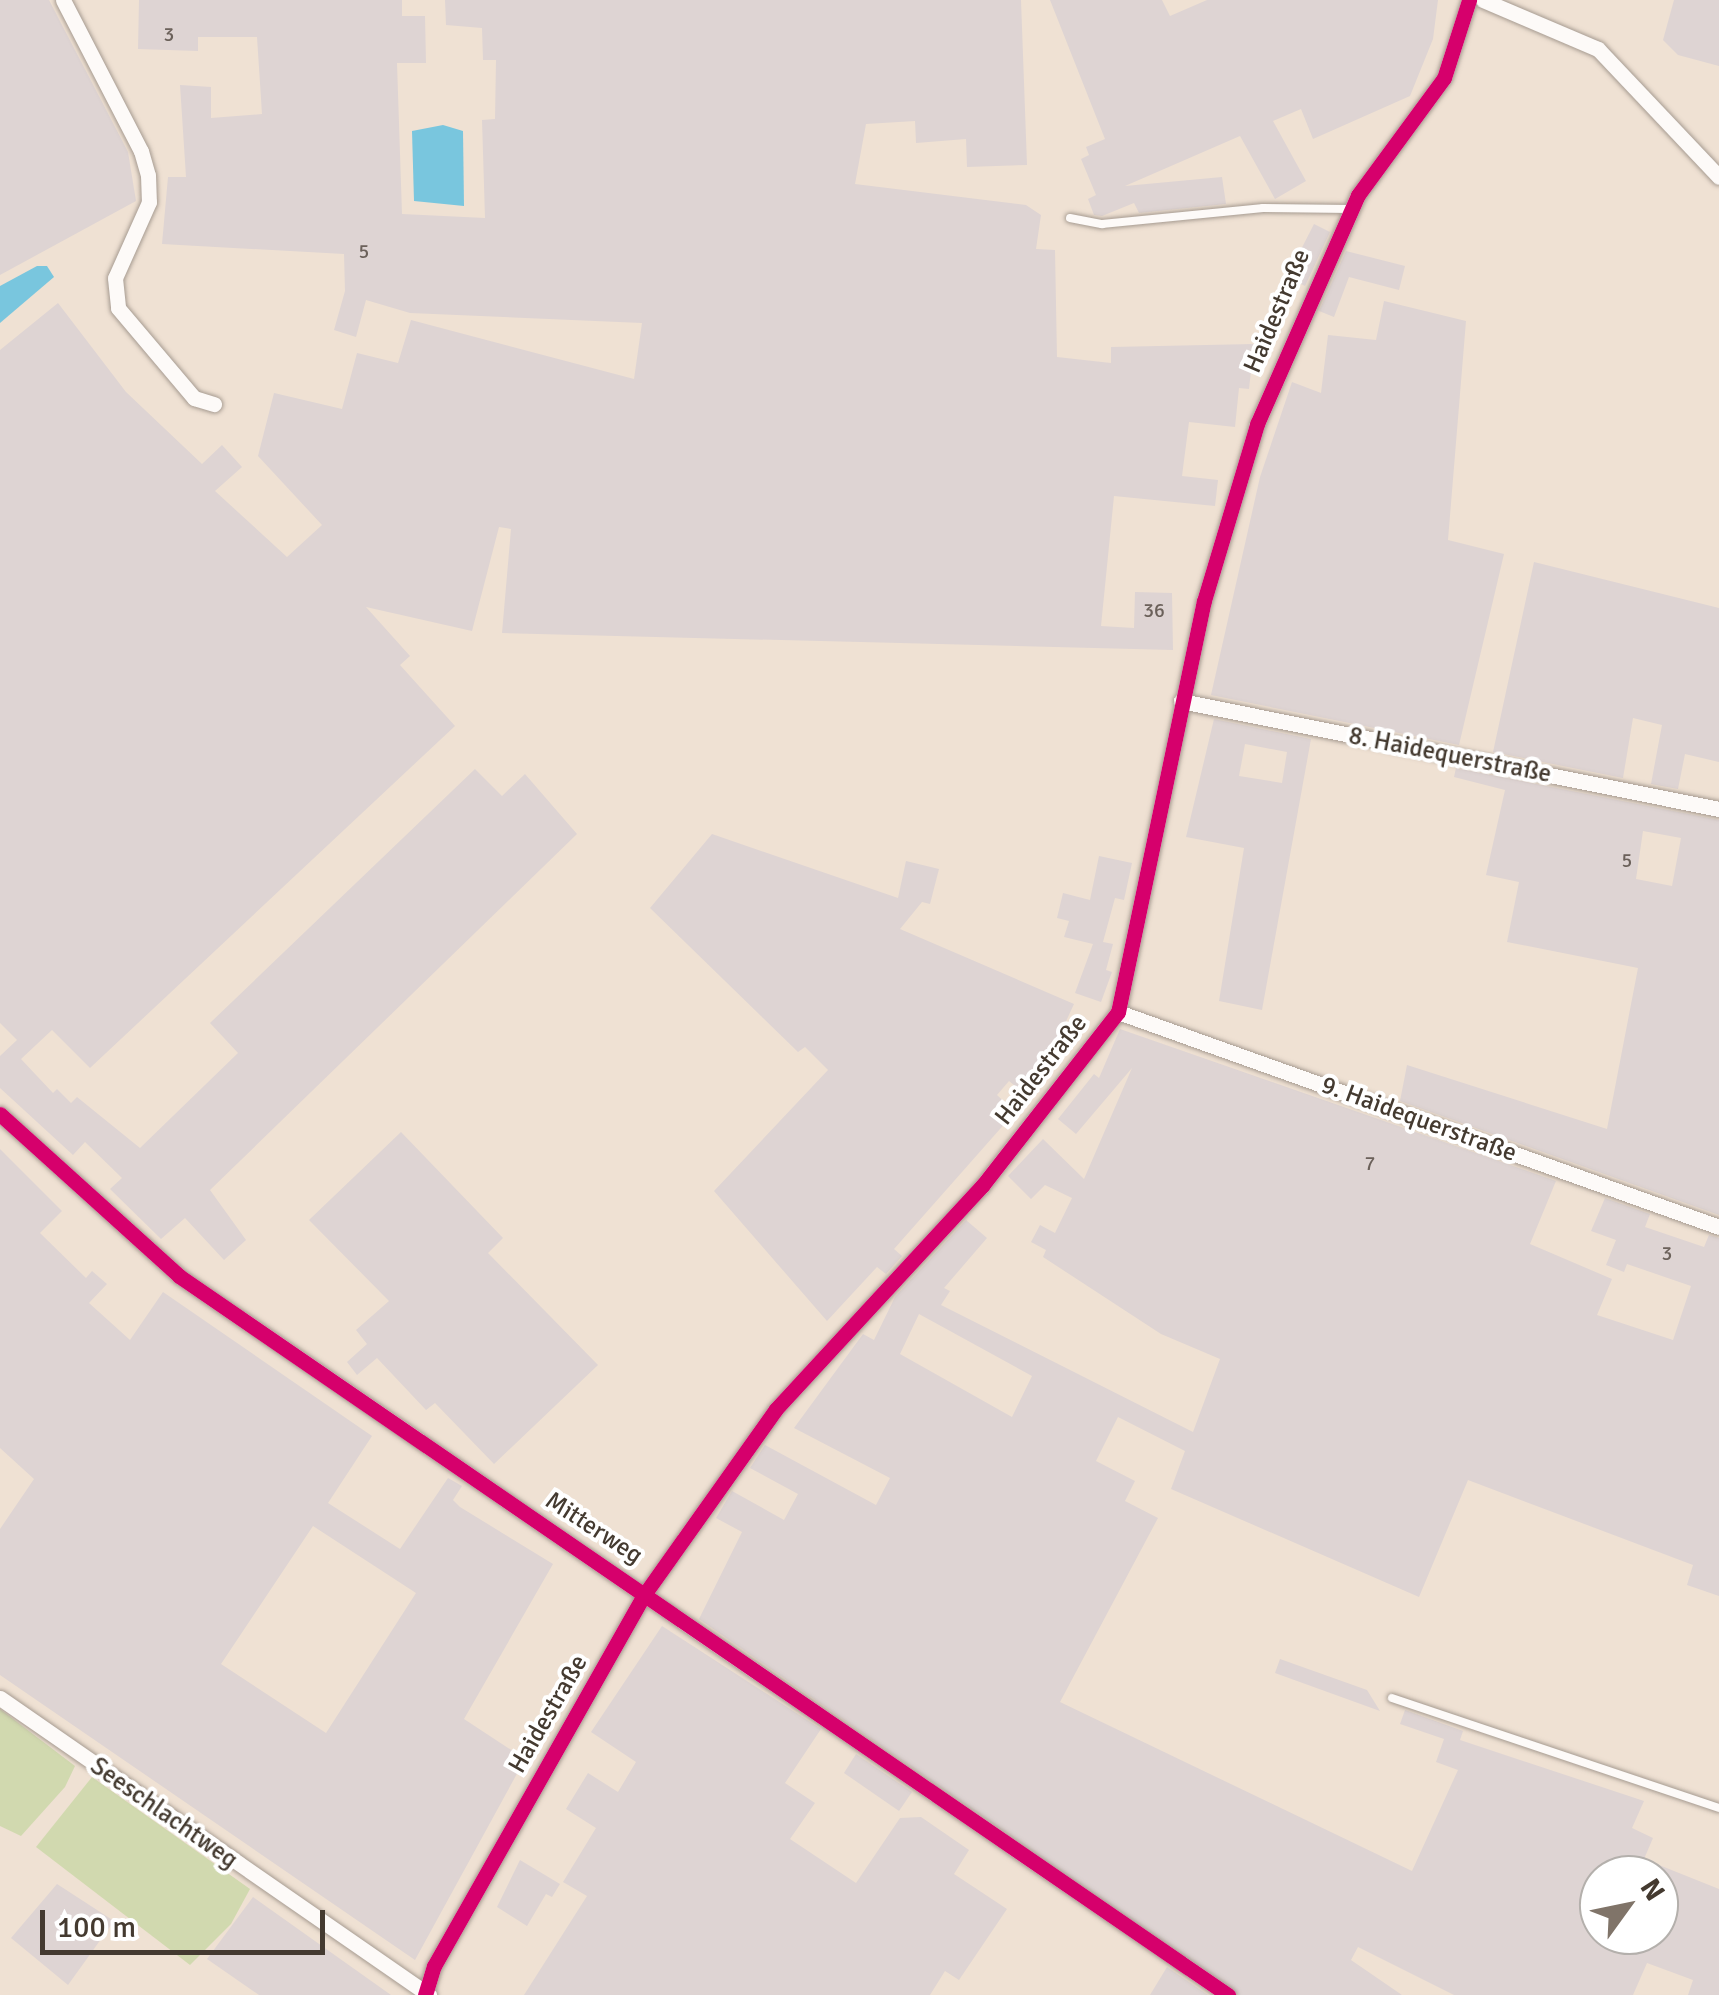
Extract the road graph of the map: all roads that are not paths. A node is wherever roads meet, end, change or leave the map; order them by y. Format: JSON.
{"nodes":[{"id":1,"x":63,"y":0,"type":"edge"},
{"id":2,"x":1470,"y":0,"type":"edge"},
{"id":3,"x":1483,"y":0,"type":"edge"},
{"id":4,"x":1719,"y":176,"type":"edge"},
{"id":5,"x":1350,"y":209,"type":"junction"},
{"id":6,"x":1070,"y":218,"type":"dead end"},
{"id":7,"x":214,"y":404,"type":"dead end"},
{"id":8,"x":1181,"y":702,"type":"junction"},
{"id":9,"x":1719,"y":810,"type":"edge"},
{"id":10,"x":1118,"y":1012,"type":"junction"},
{"id":11,"x":0,"y":1114,"type":"edge"},
{"id":12,"x":1719,"y":1227,"type":"edge"},
{"id":13,"x":646,"y":1592,"type":"junction"},
{"id":14,"x":0,"y":1698,"type":"edge"},
{"id":15,"x":1392,"y":1698,"type":"dead end"},
{"id":16,"x":1719,"y":1808,"type":"edge"},
{"id":17,"x":427,"y":1994,"type":"edge"},
{"id":18,"x":1228,"y":1995,"type":"edge"}],
"edges":[{"from":1,"to":7,"type":"street"},
{"from":2,"to":5,"type":"street","name":"Haidestraße"},
{"from":3,"to":4,"type":"street"},
{"from":5,"to":6,"type":"lane"},
{"from":5,"to":8,"type":"street","name":"Haidestraße"},
{"from":8,"to":9,"type":"street","name":"8. Haidequerstraße"},
{"from":8,"to":10,"type":"street","name":"Haidestraße"},
{"from":10,"to":12,"type":"street","name":"9. Haidequerstraße"},
{"from":10,"to":13,"type":"street","name":"Haidestraße"},
{"from":11,"to":13,"type":"street","name":"Mitterweg"},
{"from":13,"to":17,"type":"street","name":"Haidestraße"},
{"from":13,"to":18,"type":"street","name":"Mitterweg"},
{"from":14,"to":17,"type":"street","name":"Seeschlachtweg"},
{"from":15,"to":16,"type":"lane"}]}
